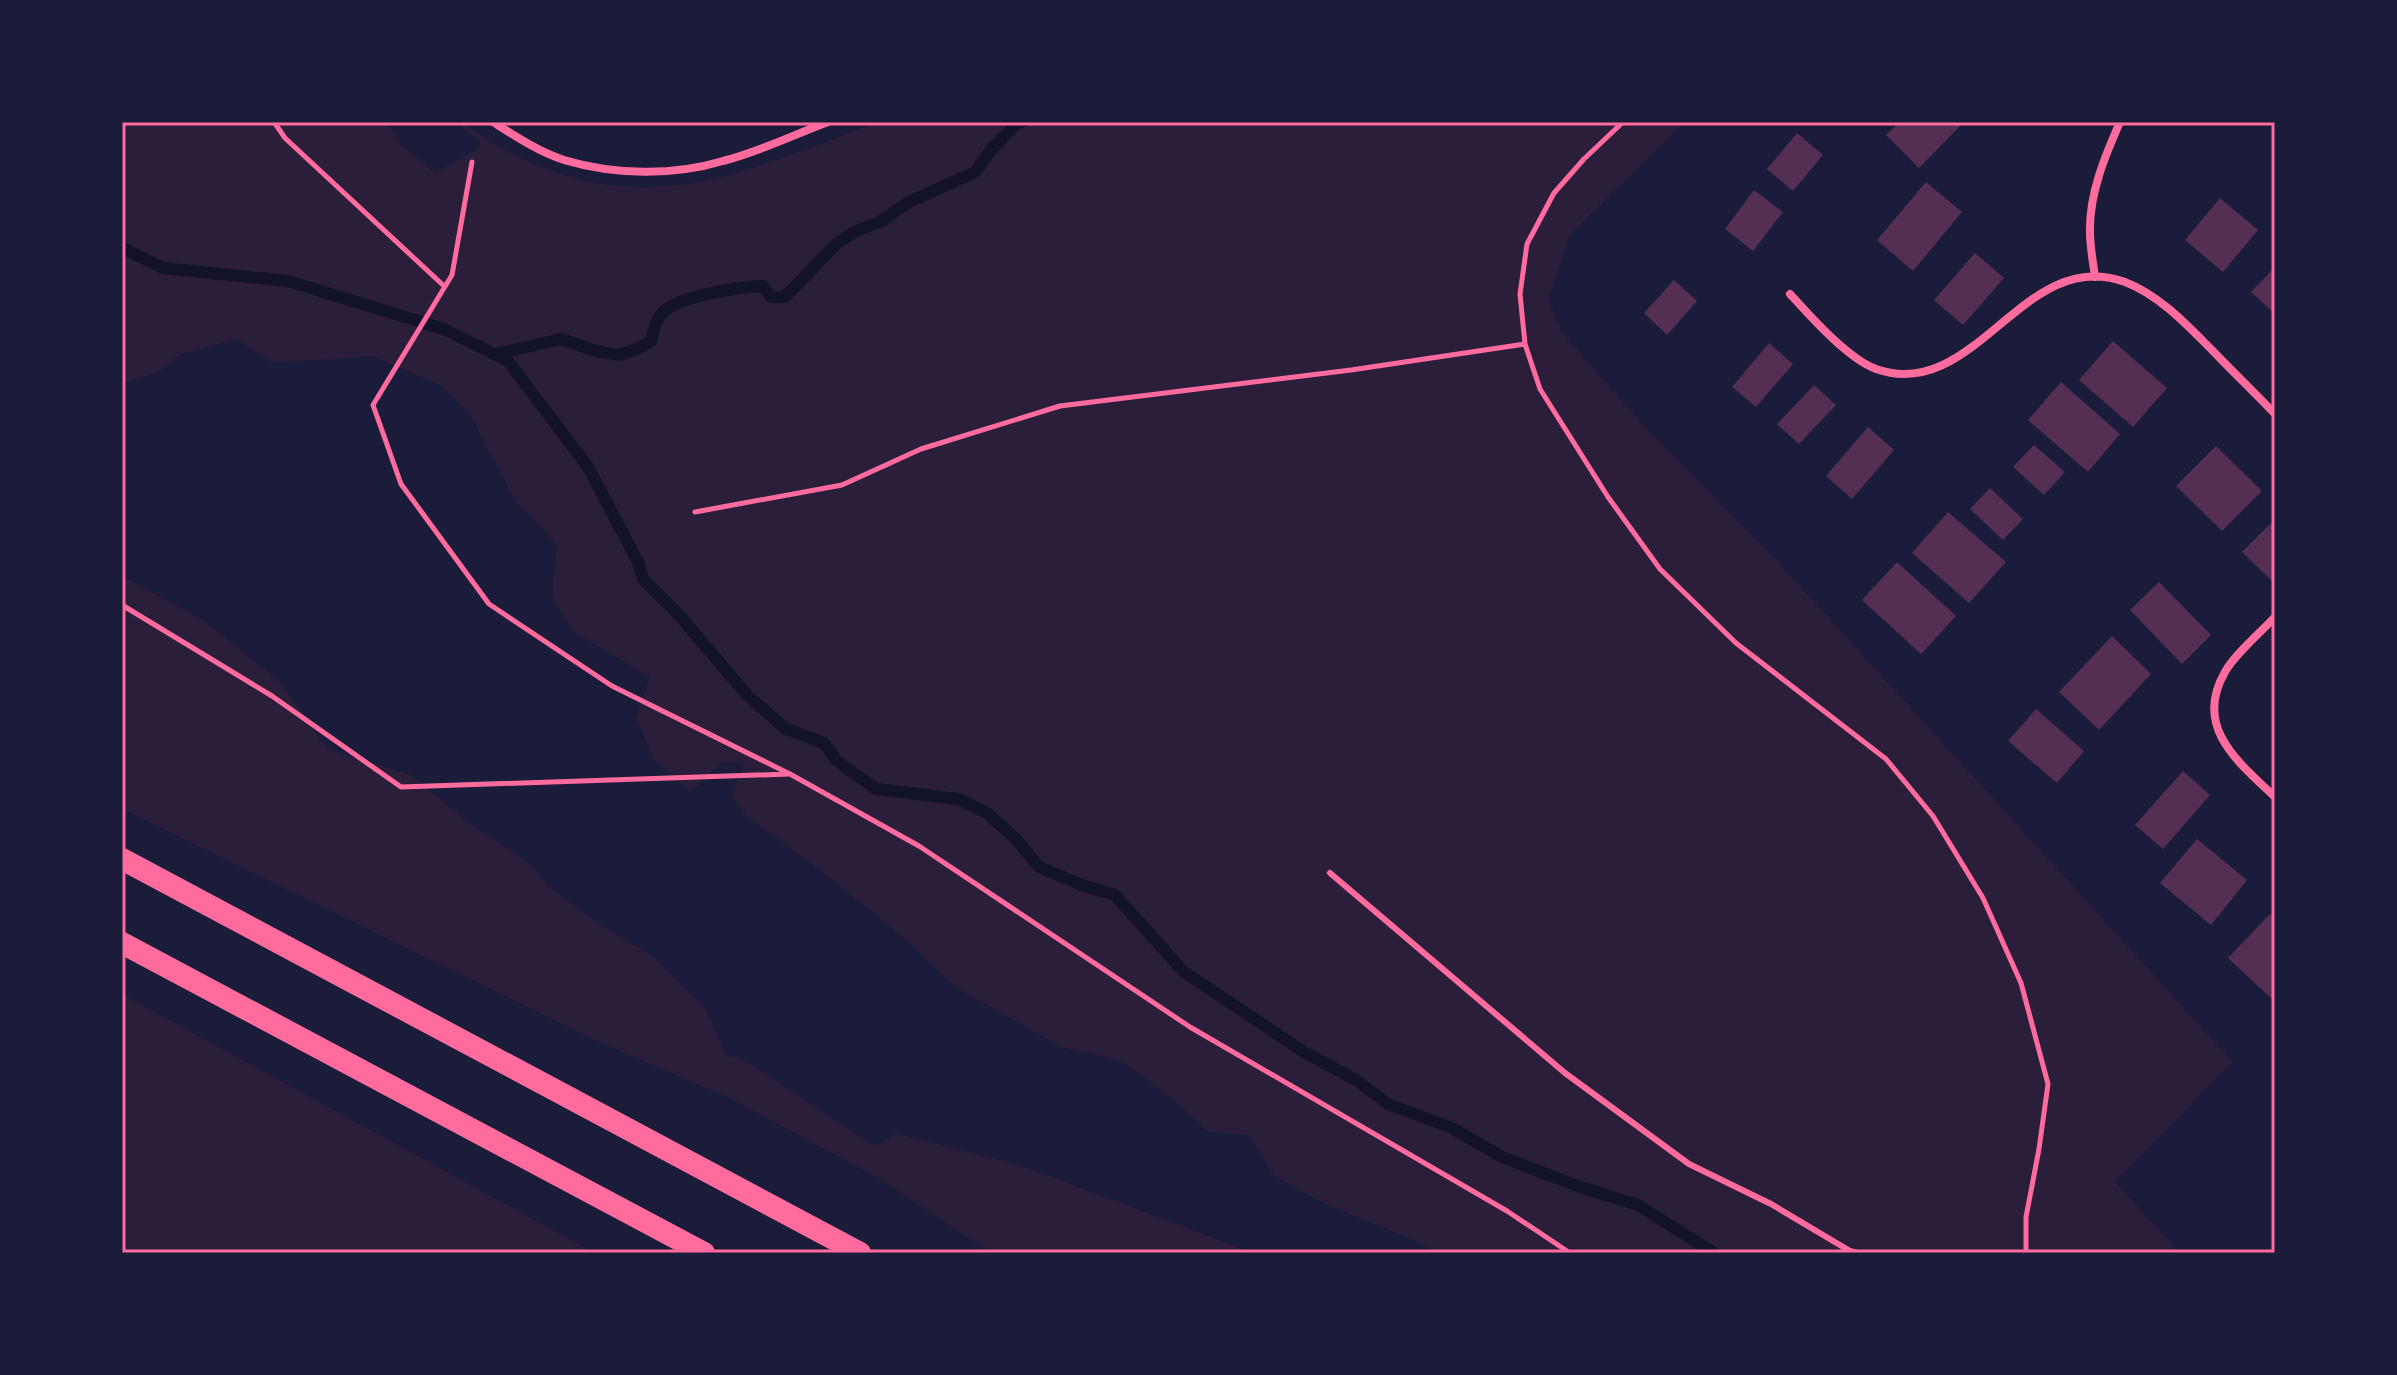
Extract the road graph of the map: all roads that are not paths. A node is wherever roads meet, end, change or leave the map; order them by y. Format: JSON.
{"nodes":[{"id":1,"x":493,"y":122,"type":"edge"},
{"id":2,"x":828,"y":122,"type":"edge"},
{"id":3,"x":2120,"y":122,"type":"edge"},
{"id":4,"x":2095,"y":277,"type":"junction"},
{"id":5,"x":1790,"y":294,"type":"dead end"},
{"id":6,"x":2275,"y":414,"type":"edge"},
{"id":7,"x":2275,"y":617,"type":"edge"},
{"id":8,"x":2275,"y":797,"type":"edge"},
{"id":9,"x":122,"y":859,"type":"edge"},
{"id":10,"x":1330,"y":873,"type":"dead end"},
{"id":11,"x":122,"y":943,"type":"edge"},
{"id":12,"x":704,"y":1253,"type":"edge"},
{"id":13,"x":860,"y":1253,"type":"edge"},
{"id":14,"x":1857,"y":1253,"type":"edge"}],
"edges":[{"from":1,"to":2,"type":"street"},
{"from":3,"to":4,"type":"street"},
{"from":4,"to":5,"type":"street"},
{"from":4,"to":6,"type":"street"},
{"from":7,"to":8,"type":"street"},
{"from":9,"to":13,"type":"highway"},
{"from":10,"to":14,"type":"lane"},
{"from":11,"to":12,"type":"highway"}]}
